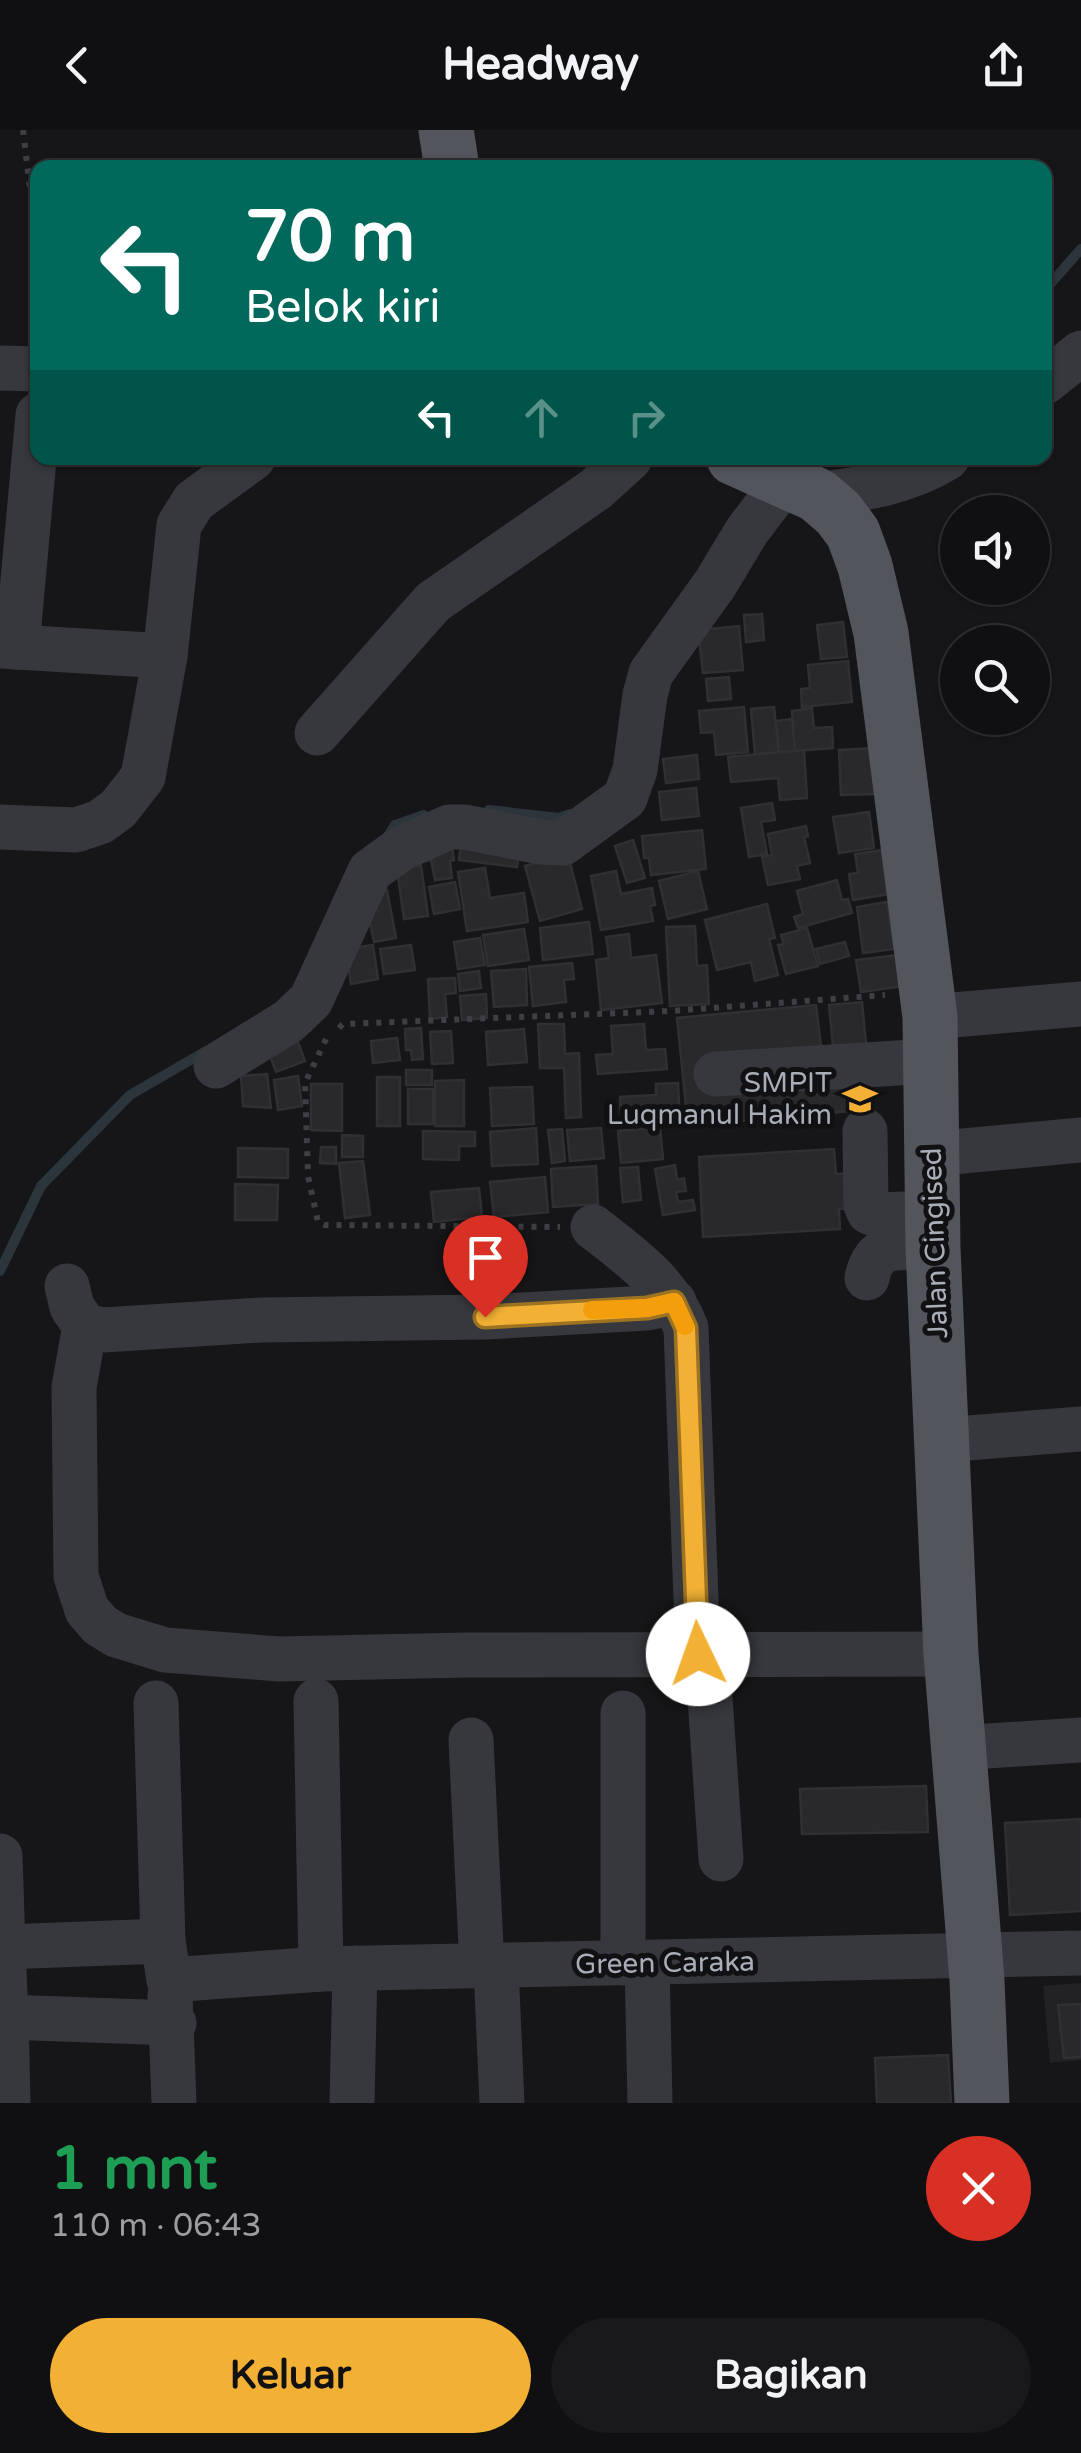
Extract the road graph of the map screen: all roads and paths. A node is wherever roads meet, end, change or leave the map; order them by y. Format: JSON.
{"nodes":[{"id":1,"x":23,"y":130,"type":"edge"},
{"id":2,"x":446,"y":130,"type":"edge"},
{"id":3,"x":451,"y":160,"type":"edge"},
{"id":4,"x":30,"y":189,"type":"edge"},
{"id":5,"x":1081,"y":352,"type":"edge"},
{"id":6,"x":0,"y":368,"type":"edge"},
{"id":7,"x":30,"y":369,"type":"edge"},
{"id":8,"x":1052,"y":376,"type":"edge"},
{"id":9,"x":32,"y":465,"type":"edge"},
{"id":10,"x":233,"y":465,"type":"edge"},
{"id":11,"x":622,"y":465,"type":"edge"},
{"id":12,"x":936,"y":465,"type":"edge"},
{"id":13,"x":774,"y":476,"type":"edge"},
{"id":14,"x":193,"y":479,"type":"edge"},
{"id":15,"x":9,"y":646,"type":"edge"},
{"id":16,"x":164,"y":656,"type":"junction"},
{"id":17,"x":317,"y":733,"type":"dead end"},
{"id":18,"x":0,"y":827,"type":"edge"},
{"id":19,"x":1081,"y":1004,"type":"edge"},
{"id":20,"x":929,"y":1024,"type":"junction"},
{"id":21,"x":216,"y":1066,"type":"dead end"},
{"id":22,"x":716,"y":1074,"type":"dead end"},
{"id":23,"x":866,"y":1131,"type":"dead end"},
{"id":24,"x":1081,"y":1140,"type":"edge"},
{"id":25,"x":931,"y":1154,"type":"junction"},
{"id":26,"x":593,"y":1227,"type":"joint"},
{"id":27,"x":933,"y":1230,"type":"junction"},
{"id":28,"x":867,"y":1278,"type":"dead end"},
{"id":29,"x":674,"y":1302,"type":"junction"},
{"id":30,"x":1081,"y":1430,"type":"edge"},
{"id":31,"x":942,"y":1440,"type":"junction"},
{"id":32,"x":703,"y":1654,"type":"junction"},
{"id":33,"x":951,"y":1654,"type":"junction"},
{"id":34,"x":316,"y":1700,"type":"dead end"},
{"id":35,"x":156,"y":1703,"type":"dead end"},
{"id":36,"x":623,"y":1713,"type":"dead end"},
{"id":37,"x":471,"y":1740,"type":"dead end"},
{"id":38,"x":1081,"y":1740,"type":"edge"},
{"id":39,"x":958,"y":1748,"type":"junction"},
{"id":40,"x":721,"y":1859,"type":"dead end"},
{"id":41,"x":0,"y":1874,"type":"edge"},
{"id":42,"x":3,"y":1947,"type":"junction"},
{"id":43,"x":1081,"y":1953,"type":"edge"},
{"id":44,"x":975,"y":1958,"type":"junction"},
{"id":45,"x":635,"y":1963,"type":"junction"},
{"id":46,"x":489,"y":1967,"type":"junction"},
{"id":47,"x":338,"y":1968,"type":"junction"},
{"id":48,"x":168,"y":1981,"type":"junction"},
{"id":49,"x":6,"y":2017,"type":"junction"},
{"id":50,"x":8,"y":2103,"type":"edge"},
{"id":51,"x":174,"y":2103,"type":"edge"},
{"id":52,"x":352,"y":2103,"type":"edge"},
{"id":53,"x":502,"y":2103,"type":"edge"},
{"id":54,"x":650,"y":2103,"type":"edge"},
{"id":55,"x":982,"y":2103,"type":"edge"}],
"edges":[{"from":1,"to":4,"type":"path"},
{"from":2,"to":3,"type":"main road"},
{"from":5,"to":8,"type":"street"},
{"from":6,"to":7,"type":"street"},
{"from":9,"to":15,"type":"street"},
{"from":10,"to":14,"type":"street"},
{"from":11,"to":17,"type":"street"},
{"from":12,"to":13,"type":"street"},
{"from":13,"to":20,"type":"main road","name":"Jalan Cingised"},
{"from":13,"to":21,"type":"street"},
{"from":14,"to":16,"type":"street"},
{"from":15,"to":16,"type":"street"},
{"from":16,"to":18,"type":"street"},
{"from":19,"to":20,"type":"street"},
{"from":20,"to":22,"type":"street"},
{"from":20,"to":25,"type":"main road","name":"Jalan Cingised"},
{"from":20,"to":26,"type":"path"},
{"from":23,"to":27,"type":"street"},
{"from":24,"to":25,"type":"street"},
{"from":25,"to":27,"type":"main road","name":"Jalan Cingised"},
{"from":26,"to":29,"type":"street"},
{"from":27,"to":28,"type":"street"},
{"from":27,"to":31,"type":"main road","name":"Jalan Cingised"},
{"from":29,"to":32,"type":"street"},
{"from":29,"to":32,"type":"street"},
{"from":30,"to":31,"type":"street"},
{"from":31,"to":33,"type":"main road","name":"Jalan Cingised"},
{"from":32,"to":33,"type":"street"},
{"from":32,"to":40,"type":"street"},
{"from":33,"to":39,"type":"main road","name":"Jalan Cingised"},
{"from":34,"to":47,"type":"street"},
{"from":35,"to":48,"type":"street"},
{"from":36,"to":45,"type":"street"},
{"from":37,"to":46,"type":"street"},
{"from":38,"to":39,"type":"street"},
{"from":39,"to":44,"type":"main road","name":"Jalan Cingised"},
{"from":41,"to":42,"type":"street"},
{"from":42,"to":48,"type":"street"},
{"from":42,"to":49,"type":"street"},
{"from":43,"to":44,"type":"street","name":"Green Caraka"},
{"from":44,"to":45,"type":"street","name":"Green Caraka"},
{"from":44,"to":55,"type":"main road","name":"Jalan Cingised"},
{"from":45,"to":46,"type":"street","name":"Green Caraka"},
{"from":45,"to":54,"type":"street"},
{"from":46,"to":47,"type":"street","name":"Green Caraka"},
{"from":46,"to":53,"type":"street"},
{"from":47,"to":48,"type":"street","name":"Green Caraka"},
{"from":47,"to":52,"type":"street"},
{"from":48,"to":49,"type":"street"},
{"from":48,"to":51,"type":"street"},
{"from":49,"to":50,"type":"street"}]}
